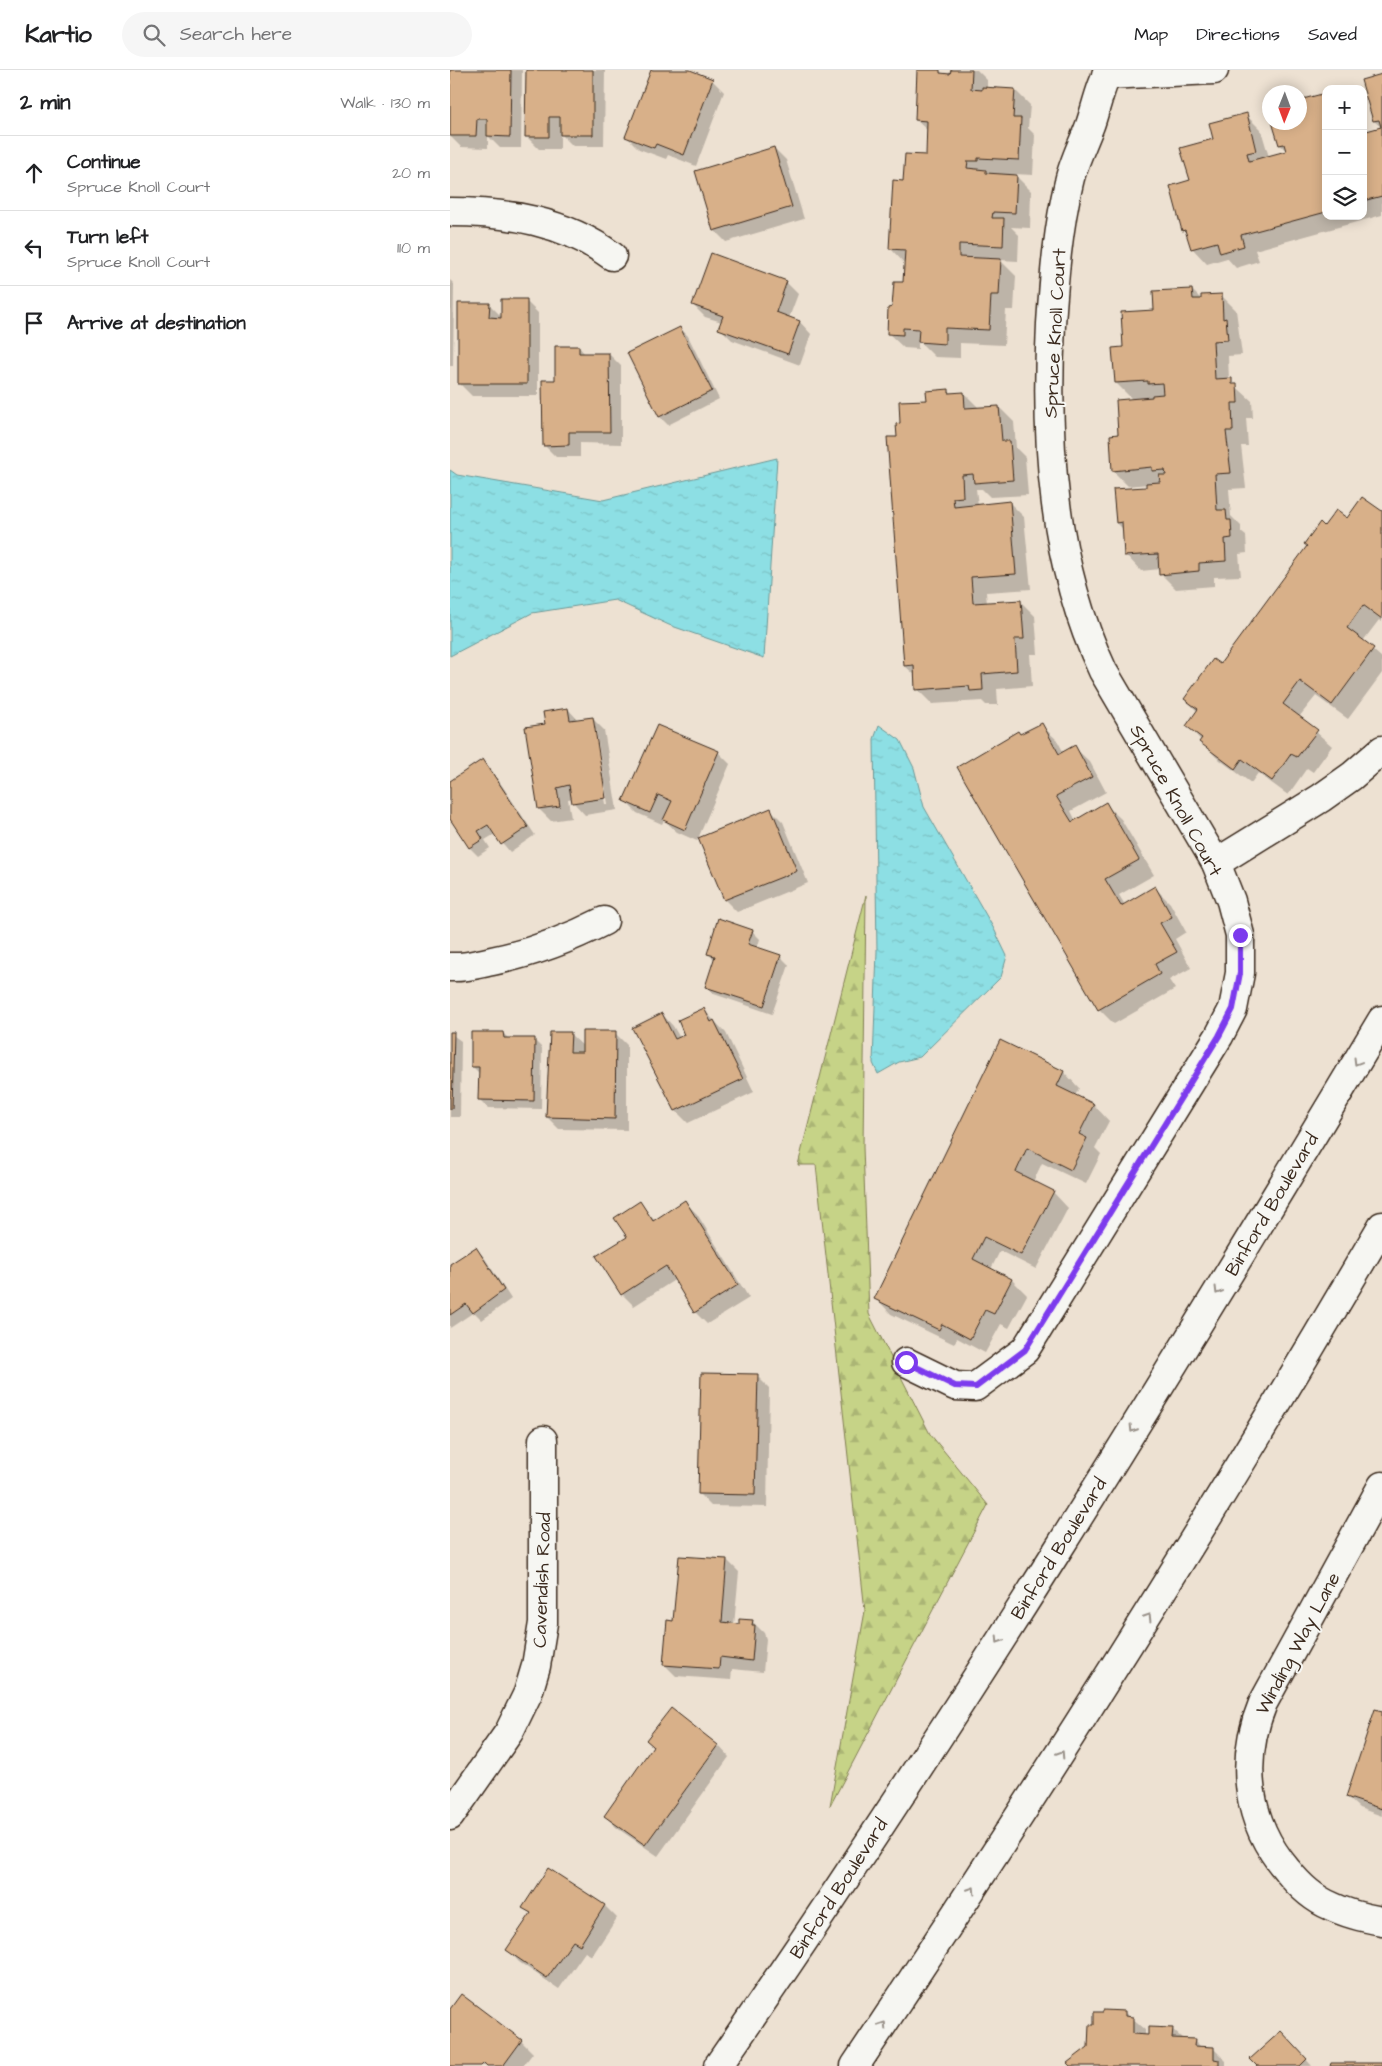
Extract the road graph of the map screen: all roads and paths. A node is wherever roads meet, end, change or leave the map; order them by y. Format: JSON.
{"nodes":[{"id":1,"x":1214,"y":70,"type":"edge"},
{"id":2,"x":1106,"y":72,"type":"edge"},
{"id":3,"x":450,"y":212,"type":"edge"},
{"id":4,"x":612,"y":256,"type":"dead end"},
{"id":5,"x":1382,"y":750,"type":"edge"},
{"id":6,"x":1216,"y":863,"type":"junction"},
{"id":7,"x":604,"y":921,"type":"dead end"},
{"id":8,"x":450,"y":967,"type":"edge"},
{"id":9,"x":1382,"y":1020,"type":"edge"},
{"id":10,"x":1382,"y":1226,"type":"edge"},
{"id":11,"x":906,"y":1362,"type":"dead end"},
{"id":12,"x":543,"y":1440,"type":"dead end"},
{"id":13,"x":1382,"y":1486,"type":"edge"},
{"id":14,"x":450,"y":1816,"type":"edge"},
{"id":15,"x":1382,"y":1921,"type":"edge"},
{"id":16,"x":718,"y":2066,"type":"edge"},
{"id":17,"x":856,"y":2066,"type":"edge"}],
"edges":[{"from":1,"to":2,"type":"street"},
{"from":2,"to":6,"type":"street","name":"Spruce Knoll Court"},
{"from":3,"to":4,"type":"street"},
{"from":5,"to":6,"type":"street"},
{"from":6,"to":11,"type":"street","name":"Spruce Knoll Court"},
{"from":7,"to":8,"type":"street"},
{"from":9,"to":16,"type":"street","name":"Binford Boulevard","one_way":true},
{"from":17,"to":10,"type":"street","one_way":true},
{"from":12,"to":14,"type":"street","name":"Cavendish Road"},
{"from":13,"to":15,"type":"street","name":"Winding Way Lane"}]}
